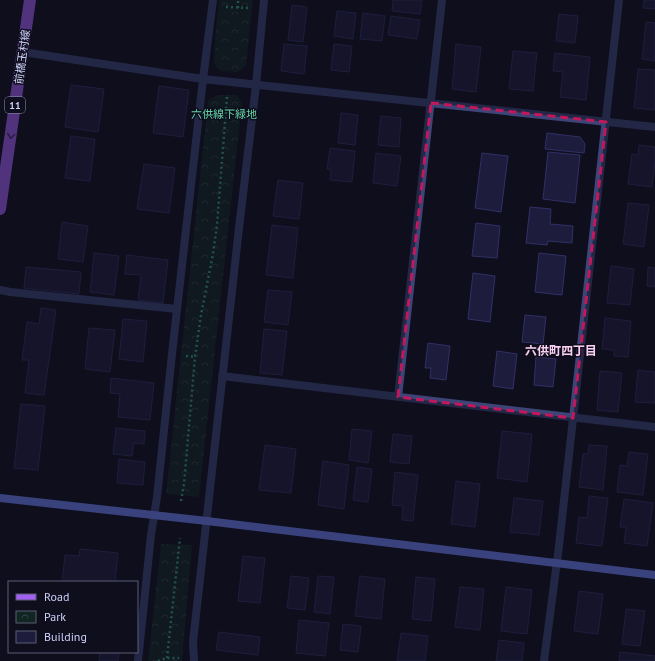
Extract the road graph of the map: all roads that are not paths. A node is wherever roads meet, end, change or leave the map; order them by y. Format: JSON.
{"nodes":[{"id":1,"x":30,"y":0,"type":"edge"},
{"id":2,"x":442,"y":0,"type":"edge"},
{"id":3,"x":619,"y":0,"type":"edge"},
{"id":4,"x":212,"y":3,"type":"edge"},
{"id":5,"x":264,"y":4,"type":"edge"},
{"id":6,"x":23,"y":52,"type":"junction"},
{"id":7,"x":203,"y":79,"type":"junction"},
{"id":8,"x":256,"y":85,"type":"junction"},
{"id":9,"x":431,"y":103,"type":"junction"},
{"id":10,"x":606,"y":122,"type":"junction"},
{"id":11,"x":655,"y":127,"type":"edge"},
{"id":12,"x":0,"y":209,"type":"edge"},
{"id":13,"x":0,"y":290,"type":"edge"},
{"id":14,"x":177,"y":309,"type":"junction"},
{"id":15,"x":222,"y":376,"type":"junction"},
{"id":16,"x":398,"y":397,"type":"junction"},
{"id":17,"x":573,"y":418,"type":"junction"},
{"id":18,"x":655,"y":427,"type":"edge"},
{"id":19,"x":0,"y":498,"type":"edge"},
{"id":20,"x":154,"y":515,"type":"junction"},
{"id":21,"x":207,"y":521,"type":"junction"},
{"id":22,"x":557,"y":563,"type":"junction"},
{"id":23,"x":655,"y":575,"type":"edge"},
{"id":24,"x":194,"y":659,"type":"edge"},
{"id":25,"x":138,"y":661,"type":"edge"},
{"id":26,"x":544,"y":661,"type":"edge"}],
"edges":[{"from":1,"to":6,"type":"main road","name":"前橋玉村線","number":"11"},
{"from":2,"to":9,"type":"street"},
{"from":3,"to":10,"type":"street"},
{"from":4,"to":7,"type":"street"},
{"from":5,"to":8,"type":"street"},
{"from":6,"to":7,"type":"street"},
{"from":6,"to":12,"type":"main road","name":"前橋玉村線","number":"11","one_way":true},
{"from":7,"to":8,"type":"street"},
{"from":7,"to":14,"type":"street"},
{"from":8,"to":9,"type":"street"},
{"from":8,"to":15,"type":"street"},
{"from":9,"to":10,"type":"street"},
{"from":9,"to":16,"type":"street"},
{"from":10,"to":11,"type":"street"},
{"from":10,"to":17,"type":"street"},
{"from":13,"to":14,"type":"street"},
{"from":14,"to":20,"type":"street"},
{"from":15,"to":16,"type":"street"},
{"from":15,"to":21,"type":"street"},
{"from":16,"to":17,"type":"street"},
{"from":17,"to":18,"type":"street"},
{"from":17,"to":22,"type":"street"},
{"from":19,"to":20,"type":"street"},
{"from":20,"to":21,"type":"street"},
{"from":20,"to":25,"type":"street"},
{"from":21,"to":22,"type":"street"},
{"from":21,"to":24,"type":"street"},
{"from":22,"to":23,"type":"street"},
{"from":22,"to":26,"type":"street"}]}
